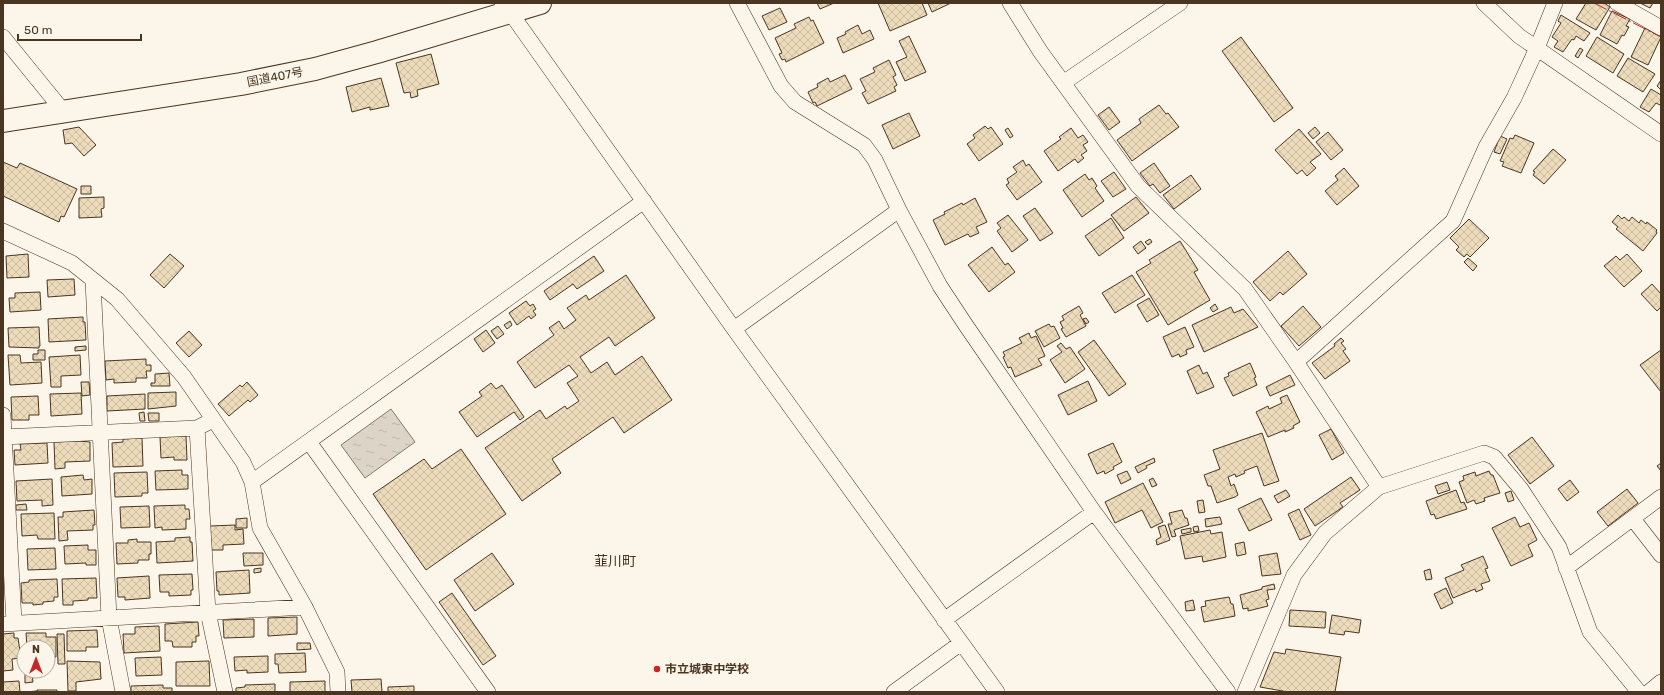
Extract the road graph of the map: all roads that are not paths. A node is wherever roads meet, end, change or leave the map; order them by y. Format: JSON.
{"nodes":[{"id":1,"x":540,"y":3,"type":"edge"},
{"id":2,"x":737,"y":3,"type":"edge"},
{"id":3,"x":1010,"y":3,"type":"edge"},
{"id":4,"x":1180,"y":3,"type":"edge"},
{"id":5,"x":1484,"y":3,"type":"edge"},
{"id":6,"x":1555,"y":3,"type":"edge"},
{"id":7,"x":1617,"y":3,"type":"edge"},
{"id":8,"x":506,"y":8,"type":"edge"},
{"id":9,"x":1661,"y":28,"type":"edge"},
{"id":10,"x":3,"y":37,"type":"edge"},
{"id":11,"x":1537,"y":48,"type":"junction"},
{"id":12,"x":1063,"y":83,"type":"junction"},
{"id":13,"x":64,"y":112,"type":"junction"},
{"id":14,"x":3,"y":121,"type":"edge"},
{"id":15,"x":1661,"y":134,"type":"edge"},
{"id":16,"x":644,"y":201,"type":"junction"},
{"id":17,"x":899,"y":210,"type":"junction"},
{"id":18,"x":3,"y":231,"type":"edge"},
{"id":19,"x":93,"y":281,"type":"junction"},
{"id":20,"x":734,"y":329,"type":"junction"},
{"id":21,"x":1296,"y":362,"type":"junction"},
{"id":22,"x":3,"y":416,"type":"edge"},
{"id":23,"x":213,"y":420,"type":"junction"},
{"id":24,"x":197,"y":428,"type":"junction"},
{"id":25,"x":100,"y":432,"type":"junction"},
{"id":26,"x":4,"y":437,"type":"edge"},
{"id":27,"x":309,"y":442,"type":"junction"},
{"id":28,"x":252,"y":482,"type":"junction"},
{"id":29,"x":1379,"y":487,"type":"junction"},
{"id":30,"x":1661,"y":497,"type":"edge"},
{"id":31,"x":1094,"y":512,"type":"junction"},
{"id":32,"x":1633,"y":519,"type":"junction"},
{"id":33,"x":1661,"y":555,"type":"edge"},
{"id":34,"x":1566,"y":568,"type":"junction"},
{"id":35,"x":304,"y":607,"type":"junction"},
{"id":36,"x":208,"y":612,"type":"junction"},
{"id":37,"x":109,"y":618,"type":"junction"},
{"id":38,"x":944,"y":620,"type":"junction"},
{"id":39,"x":9,"y":623,"type":"edge"},
{"id":40,"x":961,"y":643,"type":"junction"},
{"id":41,"x":1661,"y":682,"type":"edge"},
{"id":42,"x":123,"y":692,"type":"edge"},
{"id":43,"x":225,"y":692,"type":"edge"},
{"id":44,"x":338,"y":692,"type":"edge"},
{"id":45,"x":488,"y":692,"type":"edge"},
{"id":46,"x":894,"y":692,"type":"edge"},
{"id":47,"x":996,"y":692,"type":"edge"},
{"id":48,"x":1228,"y":692,"type":"edge"},
{"id":49,"x":1247,"y":692,"type":"edge"},
{"id":50,"x":1639,"y":692,"type":"edge"},
{"id":51,"x":1649,"y":692,"type":"edge"}],
"edges":[{"from":1,"to":8,"type":"highway","name":"国道407号"},
{"from":2,"to":17,"type":"street"},
{"from":3,"to":12,"type":"street"},
{"from":4,"to":12,"type":"street"},
{"from":5,"to":11,"type":"street"},
{"from":6,"to":11,"type":"street"},
{"from":7,"to":9,"type":"street"},
{"from":8,"to":13,"type":"highway","name":"国道407号"},
{"from":8,"to":16,"type":"street"},
{"from":10,"to":13,"type":"street"},
{"from":11,"to":15,"type":"street"},
{"from":11,"to":21,"type":"street"},
{"from":12,"to":21,"type":"street"},
{"from":13,"to":14,"type":"highway","name":"国道407号"},
{"from":16,"to":20,"type":"street"},
{"from":16,"to":27,"type":"street"},
{"from":17,"to":20,"type":"street"},
{"from":17,"to":31,"type":"street"},
{"from":18,"to":19,"type":"street"},
{"from":19,"to":23,"type":"street"},
{"from":19,"to":25,"type":"street"},
{"from":20,"to":38,"type":"street"},
{"from":21,"to":29,"type":"street"},
{"from":22,"to":26,"type":"street"},
{"from":23,"to":24,"type":"street"},
{"from":23,"to":28,"type":"street"},
{"from":24,"to":25,"type":"street"},
{"from":24,"to":36,"type":"street"},
{"from":25,"to":26,"type":"street"},
{"from":25,"to":37,"type":"street"},
{"from":26,"to":39,"type":"street"},
{"from":27,"to":28,"type":"street"},
{"from":27,"to":45,"type":"street"},
{"from":28,"to":35,"type":"street"},
{"from":29,"to":34,"type":"street"},
{"from":29,"to":49,"type":"street"},
{"from":30,"to":32,"type":"street"},
{"from":31,"to":38,"type":"street"},
{"from":31,"to":48,"type":"street"},
{"from":32,"to":33,"type":"street"},
{"from":32,"to":34,"type":"street"},
{"from":34,"to":50,"type":"street"},
{"from":35,"to":36,"type":"street"},
{"from":35,"to":44,"type":"street"},
{"from":36,"to":37,"type":"street"},
{"from":36,"to":43,"type":"street"},
{"from":37,"to":39,"type":"street"},
{"from":37,"to":42,"type":"street"},
{"from":38,"to":40,"type":"street"},
{"from":40,"to":46,"type":"street"},
{"from":40,"to":47,"type":"street"},
{"from":41,"to":51,"type":"street"}]}
